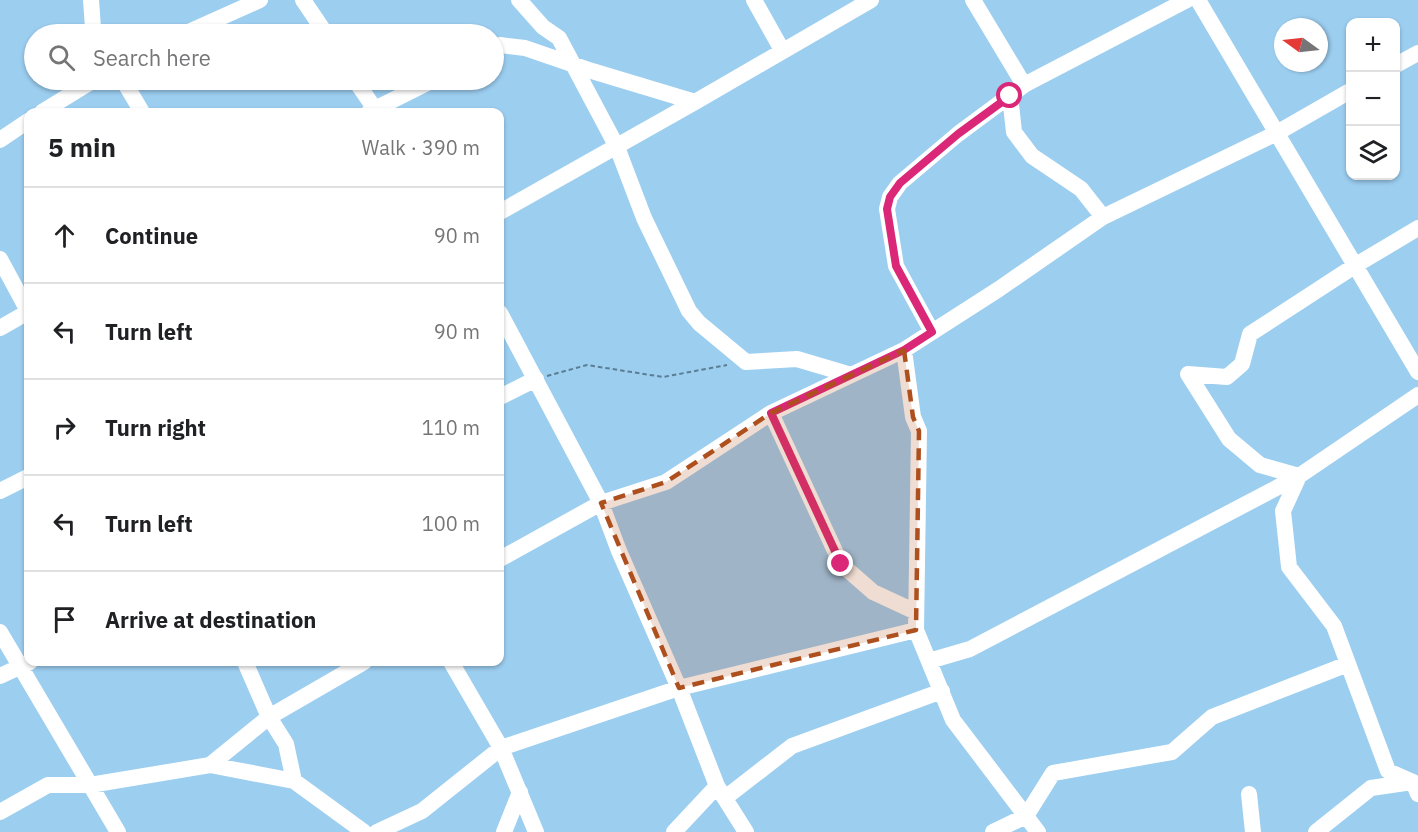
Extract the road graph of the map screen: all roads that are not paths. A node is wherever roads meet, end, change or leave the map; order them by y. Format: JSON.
{"nodes":[{"id":1,"x":91,"y":0,"type":"edge"},
{"id":2,"x":260,"y":0,"type":"edge"},
{"id":3,"x":303,"y":0,"type":"edge"},
{"id":4,"x":519,"y":0,"type":"edge"},
{"id":5,"x":754,"y":0,"type":"edge"},
{"id":6,"x":871,"y":0,"type":"edge"},
{"id":7,"x":973,"y":0,"type":"edge"},
{"id":8,"x":1187,"y":0,"type":"edge"},
{"id":9,"x":1198,"y":0,"type":"edge"},
{"id":10,"x":93,"y":24,"type":"edge"},
{"id":11,"x":206,"y":24,"type":"edge"},
{"id":12,"x":319,"y":24,"type":"edge"},
{"id":13,"x":504,"y":45,"type":"edge"},
{"id":14,"x":782,"y":50,"type":"junction"},
{"id":15,"x":1418,"y":53,"type":"edge"},
{"id":16,"x":1400,"y":62,"type":"edge"},
{"id":17,"x":572,"y":64,"type":"junction"},
{"id":18,"x":1024,"y":85,"type":"junction"},
{"id":19,"x":78,"y":90,"type":"edge"},
{"id":20,"x":129,"y":90,"type":"edge"},
{"id":21,"x":361,"y":90,"type":"edge"},
{"id":22,"x":415,"y":90,"type":"edge"},
{"id":23,"x":1346,"y":93,"type":"edge"},
{"id":24,"x":1010,"y":96,"type":"junction"},
{"id":25,"x":695,"y":102,"type":"junction"},
{"id":26,"x":48,"y":108,"type":"edge"},
{"id":27,"x":140,"y":108,"type":"edge"},
{"id":28,"x":372,"y":108,"type":"edge"},
{"id":29,"x":381,"y":108,"type":"edge"},
{"id":30,"x":24,"y":124,"type":"edge"},
{"id":31,"x":1275,"y":134,"type":"junction"},
{"id":32,"x":0,"y":140,"type":"edge"},
{"id":33,"x":617,"y":147,"type":"junction"},
{"id":34,"x":504,"y":210,"type":"edge"},
{"id":35,"x":1103,"y":217,"type":"junction"},
{"id":36,"x":1418,"y":228,"type":"edge"},
{"id":37,"x":0,"y":259,"type":"edge"},
{"id":38,"x":1356,"y":265,"type":"junction"},
{"id":39,"x":24,"y":304,"type":"edge"},
{"id":40,"x":24,"y":314,"type":"edge"},
{"id":41,"x":504,"y":320,"type":"edge"},
{"id":42,"x":0,"y":328,"type":"edge"},
{"id":43,"x":932,"y":332,"type":"junction"},
{"id":44,"x":904,"y":350,"type":"junction"},
{"id":45,"x":1418,"y":372,"type":"edge"},
{"id":46,"x":851,"y":375,"type":"junction"},
{"id":47,"x":536,"y":379,"type":"junction"},
{"id":48,"x":504,"y":395,"type":"edge"},
{"id":49,"x":1418,"y":395,"type":"edge"},
{"id":50,"x":771,"y":413,"type":"junction"},
{"id":51,"x":1299,"y":476,"type":"junction"},
{"id":52,"x":24,"y":479,"type":"edge"},
{"id":53,"x":0,"y":491,"type":"edge"},
{"id":54,"x":601,"y":503,"type":"junction"},
{"id":55,"x":504,"y":557,"type":"edge"},
{"id":56,"x":916,"y":612,"type":"junction"},
{"id":57,"x":916,"y":630,"type":"junction"},
{"id":58,"x":0,"y":632,"type":"edge"},
{"id":59,"x":6,"y":649,"type":"edge"},
{"id":60,"x":929,"y":661,"type":"junction"},
{"id":61,"x":24,"y":662,"type":"edge"},
{"id":62,"x":1348,"y":664,"type":"junction"},
{"id":63,"x":24,"y":665,"type":"edge"},
{"id":64,"x":27,"y":666,"type":"edge"},
{"id":65,"x":247,"y":666,"type":"edge"},
{"id":66,"x":357,"y":666,"type":"edge"},
{"id":67,"x":453,"y":666,"type":"edge"},
{"id":68,"x":0,"y":676,"type":"edge"},
{"id":69,"x":679,"y":687,"type":"junction"},
{"id":70,"x":942,"y":692,"type":"junction"},
{"id":71,"x":269,"y":717,"type":"junction"},
{"id":72,"x":501,"y":748,"type":"junction"},
{"id":73,"x":210,"y":765,"type":"junction"},
{"id":74,"x":294,"y":781,"type":"junction"},
{"id":75,"x":90,"y":785,"type":"junction"},
{"id":76,"x":1416,"y":785,"type":"edge"},
{"id":77,"x":520,"y":792,"type":"junction"},
{"id":78,"x":721,"y":792,"type":"junction"},
{"id":79,"x":1249,"y":795,"type":"dead end"},
{"id":80,"x":0,"y":812,"type":"edge"},
{"id":81,"x":1026,"y":816,"type":"junction"},
{"id":82,"x":118,"y":832,"type":"edge"},
{"id":83,"x":364,"y":832,"type":"edge"},
{"id":84,"x":377,"y":832,"type":"edge"},
{"id":85,"x":504,"y":832,"type":"edge"},
{"id":86,"x":536,"y":832,"type":"edge"},
{"id":87,"x":674,"y":832,"type":"edge"},
{"id":88,"x":746,"y":832,"type":"edge"},
{"id":89,"x":993,"y":832,"type":"edge"},
{"id":90,"x":1038,"y":832,"type":"edge"},
{"id":91,"x":1253,"y":832,"type":"edge"},
{"id":92,"x":1316,"y":832,"type":"edge"}],
"edges":[{"from":1,"to":10,"type":"street"},
{"from":2,"to":11,"type":"street"},
{"from":3,"to":12,"type":"street"},
{"from":4,"to":17,"type":"street"},
{"from":5,"to":14,"type":"street"},
{"from":6,"to":14,"type":"street"},
{"from":7,"to":18,"type":"street"},
{"from":8,"to":18,"type":"street"},
{"from":9,"to":31,"type":"street"},
{"from":13,"to":17,"type":"street"},
{"from":14,"to":25,"type":"street"},
{"from":15,"to":16,"type":"street"},
{"from":17,"to":25,"type":"street"},
{"from":17,"to":33,"type":"street"},
{"from":18,"to":24,"type":"street"},
{"from":19,"to":26,"type":"street"},
{"from":20,"to":27,"type":"street"},
{"from":21,"to":28,"type":"street"},
{"from":22,"to":29,"type":"street"},
{"from":23,"to":31,"type":"street"},
{"from":24,"to":35,"type":"street"},
{"from":24,"to":43,"type":"street"},
{"from":25,"to":33,"type":"street"},
{"from":30,"to":32,"type":"street"},
{"from":31,"to":35,"type":"street"},
{"from":31,"to":38,"type":"street"},
{"from":33,"to":34,"type":"street"},
{"from":33,"to":46,"type":"street"},
{"from":35,"to":43,"type":"street"},
{"from":36,"to":38,"type":"street"},
{"from":37,"to":39,"type":"street"},
{"from":38,"to":45,"type":"street"},
{"from":38,"to":51,"type":"street"},
{"from":40,"to":42,"type":"street"},
{"from":41,"to":47,"type":"street"},
{"from":43,"to":44,"type":"street"},
{"from":44,"to":46,"type":"street"},
{"from":44,"to":56,"type":"street"},
{"from":46,"to":50,"type":"street"},
{"from":47,"to":48,"type":"street"},
{"from":47,"to":54,"type":"street"},
{"from":49,"to":51,"type":"street"},
{"from":50,"to":54,"type":"street"},
{"from":50,"to":56,"type":"street"},
{"from":51,"to":60,"type":"street"},
{"from":51,"to":62,"type":"street"},
{"from":52,"to":53,"type":"street"},
{"from":54,"to":55,"type":"street"},
{"from":54,"to":69,"type":"street"},
{"from":56,"to":57,"type":"street"},
{"from":57,"to":60,"type":"street"},
{"from":57,"to":69,"type":"street"},
{"from":58,"to":59,"type":"street"},
{"from":59,"to":61,"type":"street"},
{"from":60,"to":70,"type":"street"},
{"from":62,"to":76,"type":"street"},
{"from":62,"to":81,"type":"street"},
{"from":63,"to":68,"type":"street"},
{"from":64,"to":75,"type":"street"},
{"from":65,"to":71,"type":"street"},
{"from":66,"to":71,"type":"street"},
{"from":67,"to":72,"type":"street"},
{"from":69,"to":72,"type":"street"},
{"from":69,"to":78,"type":"street"},
{"from":70,"to":78,"type":"street"},
{"from":70,"to":81,"type":"street"},
{"from":71,"to":73,"type":"street"},
{"from":71,"to":74,"type":"street"},
{"from":72,"to":77,"type":"street"},
{"from":72,"to":84,"type":"street"},
{"from":73,"to":74,"type":"street"},
{"from":73,"to":75,"type":"street"},
{"from":74,"to":83,"type":"street"},
{"from":75,"to":80,"type":"street"},
{"from":75,"to":82,"type":"street"},
{"from":76,"to":92,"type":"street"},
{"from":77,"to":85,"type":"street"},
{"from":77,"to":86,"type":"street"},
{"from":78,"to":87,"type":"street"},
{"from":78,"to":88,"type":"street"},
{"from":79,"to":91,"type":"street"},
{"from":81,"to":89,"type":"street"},
{"from":81,"to":90,"type":"street"}]}
